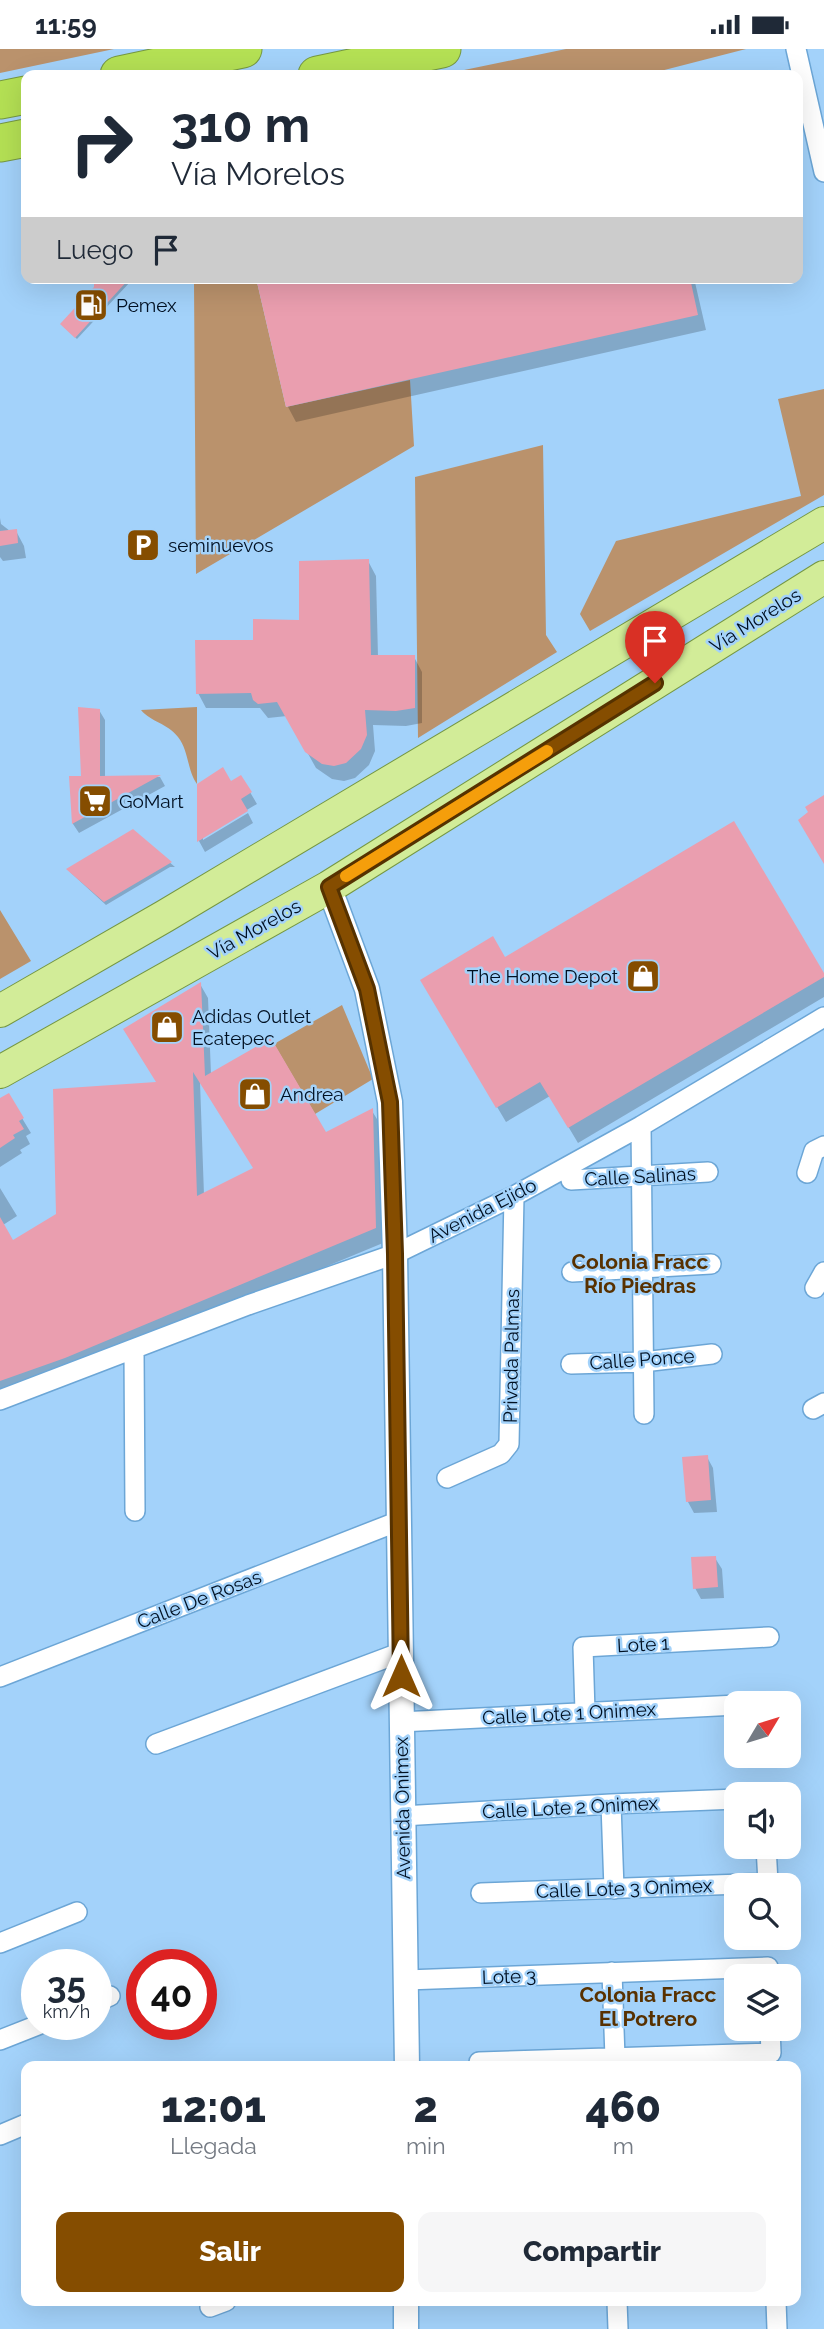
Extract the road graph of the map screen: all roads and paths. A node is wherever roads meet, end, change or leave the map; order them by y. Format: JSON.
{"nodes":[{"id":1,"x":243,"y":49,"type":"edge"},
{"id":2,"x":442,"y":49,"type":"edge"},
{"id":3,"x":796,"y":49,"type":"edge"},
{"id":4,"x":143,"y":70,"type":"edge"},
{"id":5,"x":341,"y":70,"type":"edge"},
{"id":6,"x":21,"y":96,"type":"edge"},
{"id":7,"x":816,"y":98,"type":"edge"},
{"id":8,"x":0,"y":100,"type":"edge"},
{"id":9,"x":21,"y":139,"type":"edge"},
{"id":10,"x":0,"y":143,"type":"edge"},
{"id":11,"x":824,"y":170,"type":"edge"},
{"id":12,"x":824,"y":523,"type":"edge"},
{"id":13,"x":824,"y":577,"type":"edge"},
{"id":14,"x":329,"y":887,"type":"junction"},
{"id":15,"x":0,"y":1011,"type":"edge"},
{"id":16,"x":824,"y":1017,"type":"edge"},
{"id":17,"x":0,"y":1072,"type":"edge"},
{"id":18,"x":640,"y":1126,"type":"junction"},
{"id":19,"x":824,"y":1146,"type":"edge"},
{"id":20,"x":708,"y":1172,"type":"dead end"},
{"id":21,"x":807,"y":1173,"type":"dead end"},
{"id":22,"x":640,"y":1176,"type":"junction"},
{"id":23,"x":571,"y":1179,"type":"dead end"},
{"id":24,"x":514,"y":1196,"type":"junction"},
{"id":25,"x":395,"y":1254,"type":"junction"},
{"id":26,"x":711,"y":1264,"type":"dead end"},
{"id":27,"x":641,"y":1269,"type":"junction"},
{"id":28,"x":572,"y":1272,"type":"dead end"},
{"id":29,"x":134,"y":1350,"type":"junction"},
{"id":30,"x":712,"y":1354,"type":"dead end"},
{"id":31,"x":643,"y":1362,"type":"junction"},
{"id":32,"x":571,"y":1364,"type":"dead end"},
{"id":33,"x":0,"y":1399,"type":"edge"},
{"id":34,"x":644,"y":1414,"type":"dead end"},
{"id":35,"x":447,"y":1478,"type":"dead end"},
{"id":36,"x":135,"y":1511,"type":"dead end"},
{"id":37,"x":399,"y":1521,"type":"junction"},
{"id":38,"x":769,"y":1637,"type":"dead end"},
{"id":39,"x":402,"y":1652,"type":"junction"},
{"id":40,"x":0,"y":1677,"type":"edge"},
{"id":41,"x":724,"y":1706,"type":"edge"},
{"id":42,"x":584,"y":1712,"type":"junction"},
{"id":43,"x":400,"y":1722,"type":"junction"},
{"id":44,"x":156,"y":1744,"type":"dead end"},
{"id":45,"x":724,"y":1800,"type":"edge"},
{"id":46,"x":611,"y":1804,"type":"junction"},
{"id":47,"x":402,"y":1816,"type":"junction"},
{"id":48,"x":724,"y":1885,"type":"edge"},
{"id":49,"x":614,"y":1889,"type":"junction"},
{"id":50,"x":481,"y":1893,"type":"dead end"},
{"id":51,"x":77,"y":1912,"type":"dead end"},
{"id":52,"x":0,"y":1944,"type":"edge"},
{"id":53,"x":724,"y":1968,"type":"edge"},
{"id":54,"x":611,"y":1972,"type":"junction"},
{"id":55,"x":406,"y":1980,"type":"junction"},
{"id":56,"x":21,"y":2032,"type":"edge"},
{"id":57,"x":0,"y":2040,"type":"edge"},
{"id":58,"x":771,"y":2041,"type":"edge"},
{"id":59,"x":615,"y":2058,"type":"junction"},
{"id":60,"x":407,"y":2061,"type":"edge"},
{"id":61,"x":513,"y":2061,"type":"edge"},
{"id":62,"x":21,"y":2126,"type":"edge"},
{"id":63,"x":0,"y":2135,"type":"edge"},
{"id":64,"x":406,"y":2306,"type":"edge"},
{"id":65,"x":617,"y":2306,"type":"edge"},
{"id":66,"x":776,"y":2306,"type":"edge"},
{"id":67,"x":406,"y":2329,"type":"edge"},
{"id":68,"x":618,"y":2329,"type":"edge"},
{"id":69,"x":777,"y":2329,"type":"edge"}],
"edges":[{"from":1,"to":4,"type":"highway"},
{"from":2,"to":5,"type":"highway"},
{"from":3,"to":7,"type":"street"},
{"from":6,"to":8,"type":"highway"},
{"from":7,"to":11,"type":"street"},
{"from":9,"to":10,"type":"highway"},
{"from":12,"to":15,"type":"main road"},
{"from":13,"to":14,"type":"main road","name":"Vía Morelos"},
{"from":14,"to":17,"type":"main road","name":"Vía Morelos"},
{"from":14,"to":25,"type":"street","name":"Avenida Onimex"},
{"from":16,"to":18,"type":"street","name":"Avenida Ejido"},
{"from":18,"to":22,"type":"street"},
{"from":18,"to":24,"type":"street","name":"Avenida Ejido"},
{"from":19,"to":21,"type":"street"},
{"from":20,"to":22,"type":"street","name":"Calle Salinas"},
{"from":22,"to":23,"type":"street","name":"Calle Salinas"},
{"from":22,"to":27,"type":"street"},
{"from":24,"to":25,"type":"street","name":"Avenida Ejido"},
{"from":24,"to":35,"type":"street","name":"Privada Palmas"},
{"from":25,"to":29,"type":"street","name":"Avenida Ejido"},
{"from":25,"to":37,"type":"street","name":"Avenida Onimex"},
{"from":26,"to":27,"type":"street"},
{"from":27,"to":28,"type":"street"},
{"from":27,"to":31,"type":"street"},
{"from":29,"to":33,"type":"street","name":"Avenida Ejido"},
{"from":29,"to":36,"type":"street"},
{"from":30,"to":31,"type":"street","name":"Calle Ponce"},
{"from":31,"to":32,"type":"street","name":"Calle Ponce"},
{"from":31,"to":34,"type":"street"},
{"from":37,"to":39,"type":"street","name":"Avenida Onimex"},
{"from":37,"to":40,"type":"street","name":"Calle De Rosas"},
{"from":38,"to":42,"type":"street","name":"Lote 1"},
{"from":39,"to":43,"type":"street","name":"Avenida Onimex"},
{"from":39,"to":44,"type":"street"},
{"from":41,"to":42,"type":"street","name":"Calle Lote 1 Onimex"},
{"from":42,"to":43,"type":"street","name":"Calle Lote 1 Onimex"},
{"from":43,"to":47,"type":"street","name":"Avenida Onimex"},
{"from":45,"to":46,"type":"street","name":"Calle Lote 2 Onimex"},
{"from":46,"to":47,"type":"street","name":"Calle Lote 2 Onimex"},
{"from":46,"to":49,"type":"street"},
{"from":47,"to":55,"type":"street","name":"Avenida Onimex"},
{"from":48,"to":49,"type":"street","name":"Calle Lote 3 Onimex"},
{"from":49,"to":50,"type":"street","name":"Calle Lote 3 Onimex"},
{"from":51,"to":52,"type":"street"},
{"from":53,"to":54,"type":"street","name":"Lote 3"},
{"from":54,"to":55,"type":"street","name":"Lote 3"},
{"from":54,"to":59,"type":"street"},
{"from":55,"to":60,"type":"street","name":"Avenida Onimex"},
{"from":56,"to":57,"type":"street"},
{"from":58,"to":59,"type":"street"},
{"from":59,"to":61,"type":"street"},
{"from":62,"to":63,"type":"street"},
{"from":64,"to":67,"type":"street"},
{"from":65,"to":68,"type":"street"},
{"from":66,"to":69,"type":"street"}]}
